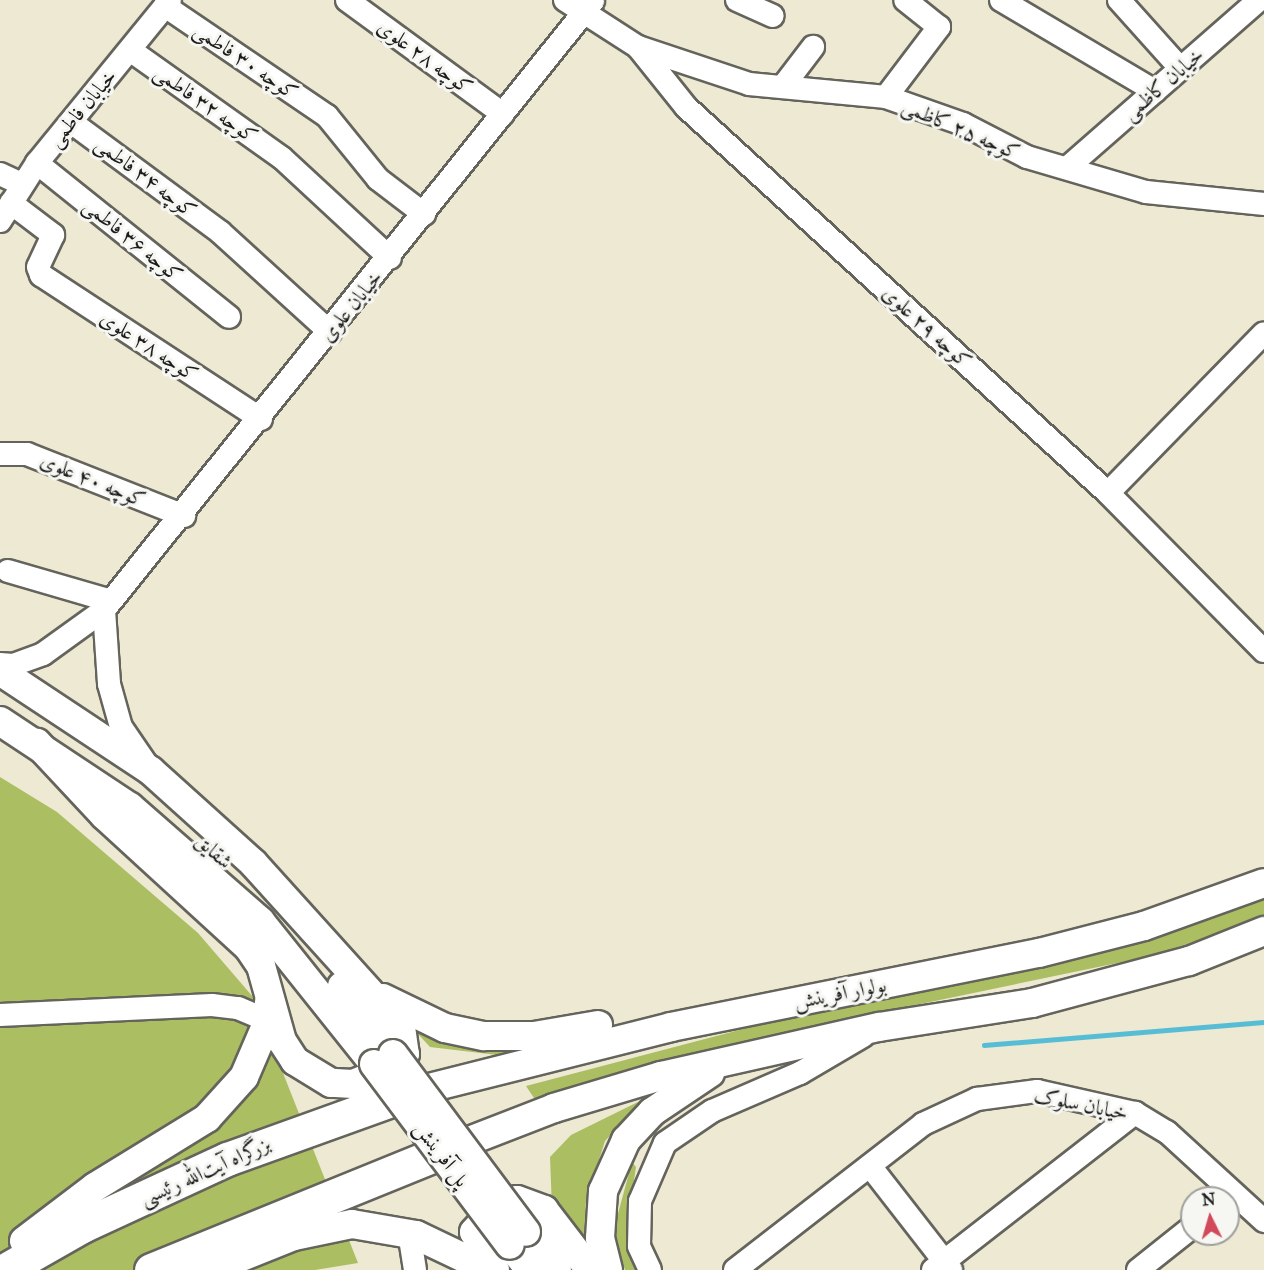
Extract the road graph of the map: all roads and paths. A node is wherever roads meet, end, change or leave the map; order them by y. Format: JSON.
{"nodes":[{"id":1,"x":347,"y":0,"type":"edge"},
{"id":2,"x":565,"y":0,"type":"edge"},
{"id":3,"x":737,"y":0,"type":"edge"},
{"id":4,"x":905,"y":0,"type":"edge"},
{"id":5,"x":1001,"y":0,"type":"edge"},
{"id":6,"x":1119,"y":0,"type":"edge"},
{"id":7,"x":168,"y":3,"type":"edge"},
{"id":8,"x":1246,"y":4,"type":"edge"},
{"id":9,"x":590,"y":6,"type":"edge"},
{"id":10,"x":773,"y":16,"type":"dead end"},
{"id":11,"x":638,"y":47,"type":"junction"},
{"id":12,"x":813,"y":47,"type":"dead end"},
{"id":13,"x":130,"y":50,"type":"junction"},
{"id":14,"x":1180,"y":68,"type":"junction"},
{"id":15,"x":784,"y":85,"type":"junction"},
{"id":16,"x":1155,"y":91,"type":"junction"},
{"id":17,"x":886,"y":97,"type":"junction"},
{"id":18,"x":503,"y":114,"type":"junction"},
{"id":19,"x":71,"y":122,"type":"junction"},
{"id":20,"x":37,"y":163,"type":"junction"},
{"id":21,"x":1067,"y":168,"type":"junction"},
{"id":22,"x":0,"y":174,"type":"edge"},
{"id":23,"x":11,"y":202,"type":"edge"},
{"id":24,"x":1264,"y":204,"type":"edge"},
{"id":25,"x":424,"y":214,"type":"junction"},
{"id":26,"x":390,"y":258,"type":"junction"},
{"id":27,"x":229,"y":317,"type":"dead end"},
{"id":28,"x":330,"y":332,"type":"junction"},
{"id":29,"x":1264,"y":333,"type":"edge"},
{"id":30,"x":261,"y":419,"type":"junction"},
{"id":31,"x":0,"y":454,"type":"edge"},
{"id":32,"x":1108,"y":493,"type":"junction"},
{"id":33,"x":184,"y":516,"type":"junction"},
{"id":34,"x":8,"y":571,"type":"dead end"},
{"id":35,"x":107,"y":605,"type":"junction"},
{"id":36,"x":1264,"y":651,"type":"edge"},
{"id":37,"x":0,"y":664,"type":"edge"},
{"id":38,"x":0,"y":671,"type":"edge"},
{"id":39,"x":0,"y":685,"type":"edge"},
{"id":40,"x":0,"y":721,"type":"edge"},
{"id":41,"x":37,"y":743,"type":"junction"},
{"id":42,"x":151,"y":771,"type":"junction"},
{"id":43,"x":1264,"y":883,"type":"edge"},
{"id":44,"x":1264,"y":931,"type":"edge"},
{"id":45,"x":367,"y":989,"type":"junction"},
{"id":46,"x":269,"y":990,"type":"junction"},
{"id":47,"x":811,"y":999,"type":"junction"},
{"id":48,"x":0,"y":1015,"type":"edge"},
{"id":49,"x":267,"y":1021,"type":"junction"},
{"id":50,"x":879,"y":1027,"type":"junction"},
{"id":51,"x":760,"y":1052,"type":"junction"},
{"id":52,"x":383,"y":1059,"type":"junction"},
{"id":53,"x":413,"y":1092,"type":"joint"},
{"id":54,"x":1135,"y":1113,"type":"junction"},
{"id":55,"x":451,"y":1148,"type":"joint"},
{"id":56,"x":870,"y":1166,"type":"junction"},
{"id":57,"x":1223,"y":1186,"type":"edge"},
{"id":58,"x":1240,"y":1202,"type":"edge"},
{"id":59,"x":1264,"y":1221,"type":"edge"},
{"id":60,"x":409,"y":1232,"type":"junction"},
{"id":61,"x":1180,"y":1237,"type":"edge"},
{"id":62,"x":518,"y":1239,"type":"junction"},
{"id":63,"x":24,"y":1241,"type":"joint"},
{"id":64,"x":0,"y":1264,"type":"edge"},
{"id":65,"x":943,"y":1267,"type":"edge"},
{"id":66,"x":5,"y":1270,"type":"edge"},
{"id":67,"x":152,"y":1270,"type":"edge"},
{"id":68,"x":209,"y":1270,"type":"edge"},
{"id":69,"x":415,"y":1270,"type":"edge"},
{"id":70,"x":489,"y":1270,"type":"edge"},
{"id":71,"x":496,"y":1270,"type":"edge"},
{"id":72,"x":530,"y":1270,"type":"edge"},
{"id":73,"x":557,"y":1270,"type":"edge"},
{"id":74,"x":590,"y":1270,"type":"edge"},
{"id":75,"x":608,"y":1270,"type":"edge"},
{"id":76,"x":650,"y":1270,"type":"edge"},
{"id":77,"x":735,"y":1270,"type":"edge"},
{"id":78,"x":1138,"y":1270,"type":"edge"}],
"edges":[{"from":1,"to":18,"type":"street","name":"کوچه ۲۸ علوی"},
{"from":2,"to":9,"type":"street","name":"کوچه ۲۹ علوی"},
{"from":3,"to":10,"type":"street"},
{"from":4,"to":17,"type":"street"},
{"from":5,"to":16,"type":"street"},
{"from":6,"to":14,"type":"street"},
{"from":7,"to":13,"type":"street","name":"خیابان فاطمی"},
{"from":7,"to":25,"type":"street","name":"کوچه ۳۰ فاطمی"},
{"from":8,"to":14,"type":"street","name":"خیابان کاظمی"},
{"from":9,"to":11,"type":"street","name":"کوچه ۲۹ علوی"},
{"from":9,"to":18,"type":"street","name":"خیابان علوی"},
{"from":11,"to":15,"type":"street","name":"کوچه ۲۵ کاظمی"},
{"from":11,"to":32,"type":"street","name":"کوچه ۲۹ علوی"},
{"from":12,"to":15,"type":"street"},
{"from":13,"to":19,"type":"street","name":"خیابان فاطمی"},
{"from":13,"to":26,"type":"street","name":"کوچه ۳۲ فاطمی"},
{"from":14,"to":16,"type":"street","name":"خیابان کاظمی"},
{"from":15,"to":17,"type":"street","name":"کوچه ۲۵ کاظمی"},
{"from":16,"to":21,"type":"street","name":"خیابان کاظمی"},
{"from":17,"to":21,"type":"street","name":"کوچه ۲۵ کاظمی"},
{"from":18,"to":25,"type":"street","name":"خیابان علوی"},
{"from":19,"to":20,"type":"street","name":"خیابان فاطمی"},
{"from":19,"to":28,"type":"street","name":"کوچه ۳۴ فاطمی"},
{"from":20,"to":23,"type":"street","name":"خیابان فاطمی"},
{"from":20,"to":27,"type":"street","name":"کوچه ۳۶ فاطمی"},
{"from":21,"to":24,"type":"street","name":"کوچه ۲۵ کاظمی"},
{"from":22,"to":23,"type":"street"},
{"from":23,"to":30,"type":"street","name":"کوچه ۳۸ علوی"},
{"from":25,"to":26,"type":"street","name":"خیابان علوی"},
{"from":26,"to":28,"type":"street","name":"خیابان علوی"},
{"from":28,"to":30,"type":"street","name":"خیابان علوی"},
{"from":29,"to":32,"type":"street"},
{"from":30,"to":33,"type":"street","name":"خیابان علوی"},
{"from":31,"to":33,"type":"street","name":"کوچه ۴۰ علوی"},
{"from":32,"to":36,"type":"street","name":"کوچه ۲۹ علوی"},
{"from":33,"to":35,"type":"street","name":"خیابان علوی"},
{"from":34,"to":35,"type":"street"},
{"from":35,"to":37,"type":"street","name":"خیابان علوی"},
{"from":35,"to":42,"type":"street"},
{"from":38,"to":42,"type":"main road"},
{"from":39,"to":52,"type":"main road","name":"شقایق"},
{"from":40,"to":41,"type":"main road","name":"شقایق"},
{"from":41,"to":46,"type":"main road"},
{"from":41,"to":52,"type":"main road","name":"شقایق"},
{"from":42,"to":45,"type":"main road"},
{"from":43,"to":47,"type":"main road","name":"بولوار آفرینش"},
{"from":44,"to":50,"type":"main road","name":"بولوار آفرینش"},
{"from":45,"to":46,"type":"main road"},
{"from":45,"to":47,"type":"main road"},
{"from":46,"to":49,"type":"main road"},
{"from":47,"to":53,"type":"main road","name":"بولوار آفرینش"},
{"from":48,"to":49,"type":"street"},
{"from":49,"to":63,"type":"main road"},
{"from":50,"to":51,"type":"main road","name":"بولوار آفرینش"},
{"from":50,"to":76,"type":"street"},
{"from":51,"to":55,"type":"main road","name":"بولوار آفرینش"},
{"from":51,"to":75,"type":"main road"},
{"from":52,"to":62,"type":"main road","name":"پل آفرینش","bridge":true},
{"from":53,"to":66,"type":"highway","name":"بزرگراه آیت‌الله رئیسی"},
{"from":54,"to":56,"type":"street","name":"خیابان سلوک"},
{"from":54,"to":57,"type":"street","name":"خیابان سلوک"},
{"from":54,"to":65,"type":"street"},
{"from":55,"to":67,"type":"highway"},
{"from":56,"to":65,"type":"street"},
{"from":56,"to":77,"type":"street","name":"خیابان سلوک"},
{"from":58,"to":59,"type":"street","name":"خیابان سلوک"},
{"from":60,"to":68,"type":"main road"},
{"from":60,"to":69,"type":"street"},
{"from":60,"to":70,"type":"main road"},
{"from":61,"to":78,"type":"street"},
{"from":62,"to":72,"type":"main road"},
{"from":62,"to":73,"type":"main road"},
{"from":63,"to":64,"type":"highway"},
{"from":71,"to":74,"type":"main road"}]}
